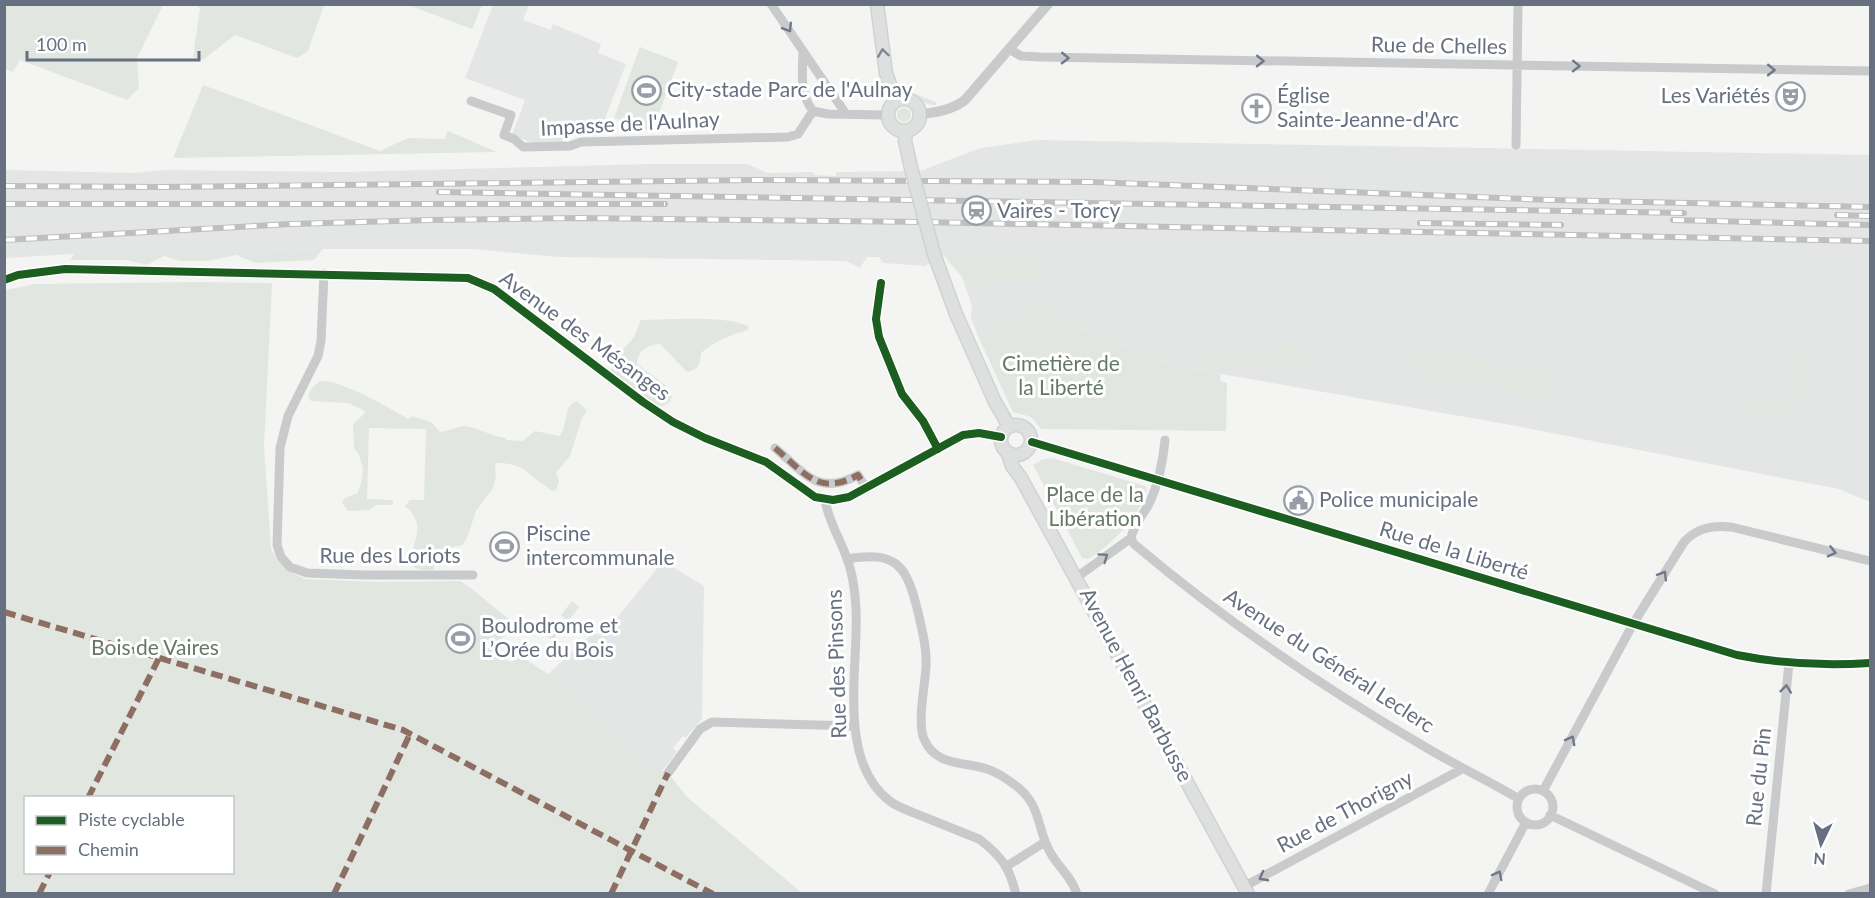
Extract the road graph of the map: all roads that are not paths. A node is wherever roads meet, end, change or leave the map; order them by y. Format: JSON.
{"nodes":[{"id":1,"x":771,"y":4,"type":"edge"},
{"id":2,"x":877,"y":4,"type":"edge"},
{"id":3,"x":1048,"y":4,"type":"edge"},
{"id":4,"x":1518,"y":4,"type":"edge"},
{"id":5,"x":1009,"y":48,"type":"junction"},
{"id":6,"x":803,"y":53,"type":"junction"},
{"id":7,"x":1517,"y":65,"type":"junction"},
{"id":8,"x":1870,"y":71,"type":"edge"},
{"id":9,"x":471,"y":100,"type":"dead end"},
{"id":10,"x":896,"y":101,"type":"junction"},
{"id":11,"x":813,"y":111,"type":"junction"},
{"id":12,"x":846,"y":114,"type":"junction"},
{"id":13,"x":920,"y":114,"type":"junction"},
{"id":14,"x":887,"y":115,"type":"junction"},
{"id":15,"x":906,"y":131,"type":"junction"},
{"id":16,"x":1516,"y":144,"type":"dead end"},
{"id":17,"x":324,"y":273,"type":"junction"},
{"id":18,"x":4,"y":280,"type":"edge"},
{"id":19,"x":1009,"y":426,"type":"junction"},
{"id":20,"x":1001,"y":437,"type":"junction"},
{"id":21,"x":1165,"y":440,"type":"dead end"},
{"id":22,"x":1032,"y":442,"type":"junction"},
{"id":23,"x":775,"y":448,"type":"dead end"},
{"id":24,"x":1008,"y":453,"type":"junction"},
{"id":25,"x":1024,"y":453,"type":"junction"},
{"id":26,"x":1021,"y":478,"type":"junction"},
{"id":27,"x":1157,"y":480,"type":"junction"},
{"id":28,"x":866,"y":488,"type":"junction"},
{"id":29,"x":825,"y":500,"type":"junction"},
{"id":30,"x":1131,"y":538,"type":"junction"},
{"id":31,"x":848,"y":559,"type":"junction"},
{"id":32,"x":1870,"y":561,"type":"edge"},
{"id":33,"x":473,"y":574,"type":"dead end"},
{"id":34,"x":1077,"y":577,"type":"junction"},
{"id":35,"x":1633,"y":624,"type":"junction"},
{"id":36,"x":1789,"y":663,"type":"junction"},
{"id":37,"x":1870,"y":663,"type":"edge"},
{"id":38,"x":855,"y":726,"type":"junction"},
{"id":39,"x":1462,"y":769,"type":"junction"},
{"id":40,"x":668,"y":773,"type":"dead end"},
{"id":41,"x":1543,"y":791,"type":"junction"},
{"id":42,"x":1519,"y":799,"type":"junction"},
{"id":43,"x":1550,"y":815,"type":"junction"},
{"id":44,"x":1526,"y":822,"type":"junction"},
{"id":45,"x":1044,"y":842,"type":"junction"},
{"id":46,"x":1007,"y":866,"type":"junction"},
{"id":47,"x":1870,"y":888,"type":"edge"},
{"id":48,"x":1247,"y":890,"type":"edge"},
{"id":49,"x":1016,"y":894,"type":"edge"},
{"id":50,"x":1077,"y":894,"type":"edge"},
{"id":51,"x":1488,"y":894,"type":"edge"},
{"id":52,"x":1715,"y":894,"type":"edge"},
{"id":53,"x":1766,"y":894,"type":"edge"},
{"id":54,"x":1849,"y":894,"type":"edge"}],
"edges":[{"from":1,"to":6,"type":"street","one_way":true},
{"from":10,"to":2,"type":"main road","one_way":true},
{"from":3,"to":5,"type":"street"},
{"from":4,"to":7,"type":"street"},
{"from":5,"to":7,"type":"street","name":"Rue de Chelles","one_way":true},
{"from":5,"to":13,"type":"street"},
{"from":6,"to":11,"type":"street"},
{"from":6,"to":12,"type":"street"},
{"from":7,"to":8,"type":"street","name":"Rue de Chelles","one_way":true},
{"from":7,"to":16,"type":"street"},
{"from":9,"to":11,"type":"street","name":"Impasse de l'Aulnay"},
{"from":10,"to":13,"type":"main road"},
{"from":10,"to":14,"type":"main road"},
{"from":11,"to":12,"type":"street"},
{"from":12,"to":14,"type":"street"},
{"from":13,"to":15,"type":"main road"},
{"from":14,"to":15,"type":"main road"},
{"from":15,"to":19,"type":"main road","bridge":true},
{"from":17,"to":18,"type":"street","name":"Avenue des Mésanges"},
{"from":17,"to":29,"type":"street","name":"Avenue des Mésanges"},
{"from":17,"to":33,"type":"street","name":"Rue des Loriots"},
{"from":19,"to":20,"type":"main road"},
{"from":19,"to":22,"type":"main road"},
{"from":20,"to":24,"type":"main road"},
{"from":20,"to":28,"type":"street"},
{"from":21,"to":27,"type":"street"},
{"from":22,"to":25,"type":"main road"},
{"from":22,"to":27,"type":"street","name":"Rue de la Liberté"},
{"from":23,"to":28,"type":"street"},
{"from":24,"to":25,"type":"main road"},
{"from":24,"to":26,"type":"main road","name":"Avenue Henri Barbusse"},
{"from":25,"to":26,"type":"main road"},
{"from":26,"to":34,"type":"main road","name":"Avenue Henri Barbusse"},
{"from":27,"to":30,"type":"street"},
{"from":27,"to":35,"type":"street","name":"Rue de la Liberté"},
{"from":28,"to":29,"type":"street"},
{"from":29,"to":31,"type":"street","name":"Rue des Pinsons"},
{"from":34,"to":30,"type":"street","one_way":true},
{"from":30,"to":39,"type":"street","name":"Avenue du Général Leclerc"},
{"from":31,"to":38,"type":"street","name":"Rue des Pinsons"},
{"from":31,"to":45,"type":"street"},
{"from":35,"to":32,"type":"street","one_way":true},
{"from":34,"to":48,"type":"main road","name":"Avenue Henri Barbusse"},
{"from":35,"to":36,"type":"street","name":"Rue de la Liberté"},
{"from":41,"to":35,"type":"street","one_way":true},
{"from":36,"to":37,"type":"street","name":"Rue de la Liberté"},
{"from":53,"to":36,"type":"street","name":"Rue du Pin","one_way":true},
{"from":38,"to":40,"type":"street"},
{"from":38,"to":46,"type":"street","name":"Rue des Pinsons"},
{"from":39,"to":42,"type":"street","name":"Avenue du Général Leclerc"},
{"from":39,"to":48,"type":"street","name":"Rue de Thorigny","one_way":true},
{"from":41,"to":42,"type":"street"},
{"from":41,"to":43,"type":"street"},
{"from":42,"to":44,"type":"street"},
{"from":43,"to":44,"type":"street"},
{"from":43,"to":52,"type":"street"},
{"from":51,"to":44,"type":"street","one_way":true},
{"from":45,"to":46,"type":"street"},
{"from":45,"to":50,"type":"street"},
{"from":46,"to":49,"type":"street","name":"Rue des Pinsons"},
{"from":47,"to":54,"type":"street"}]}
